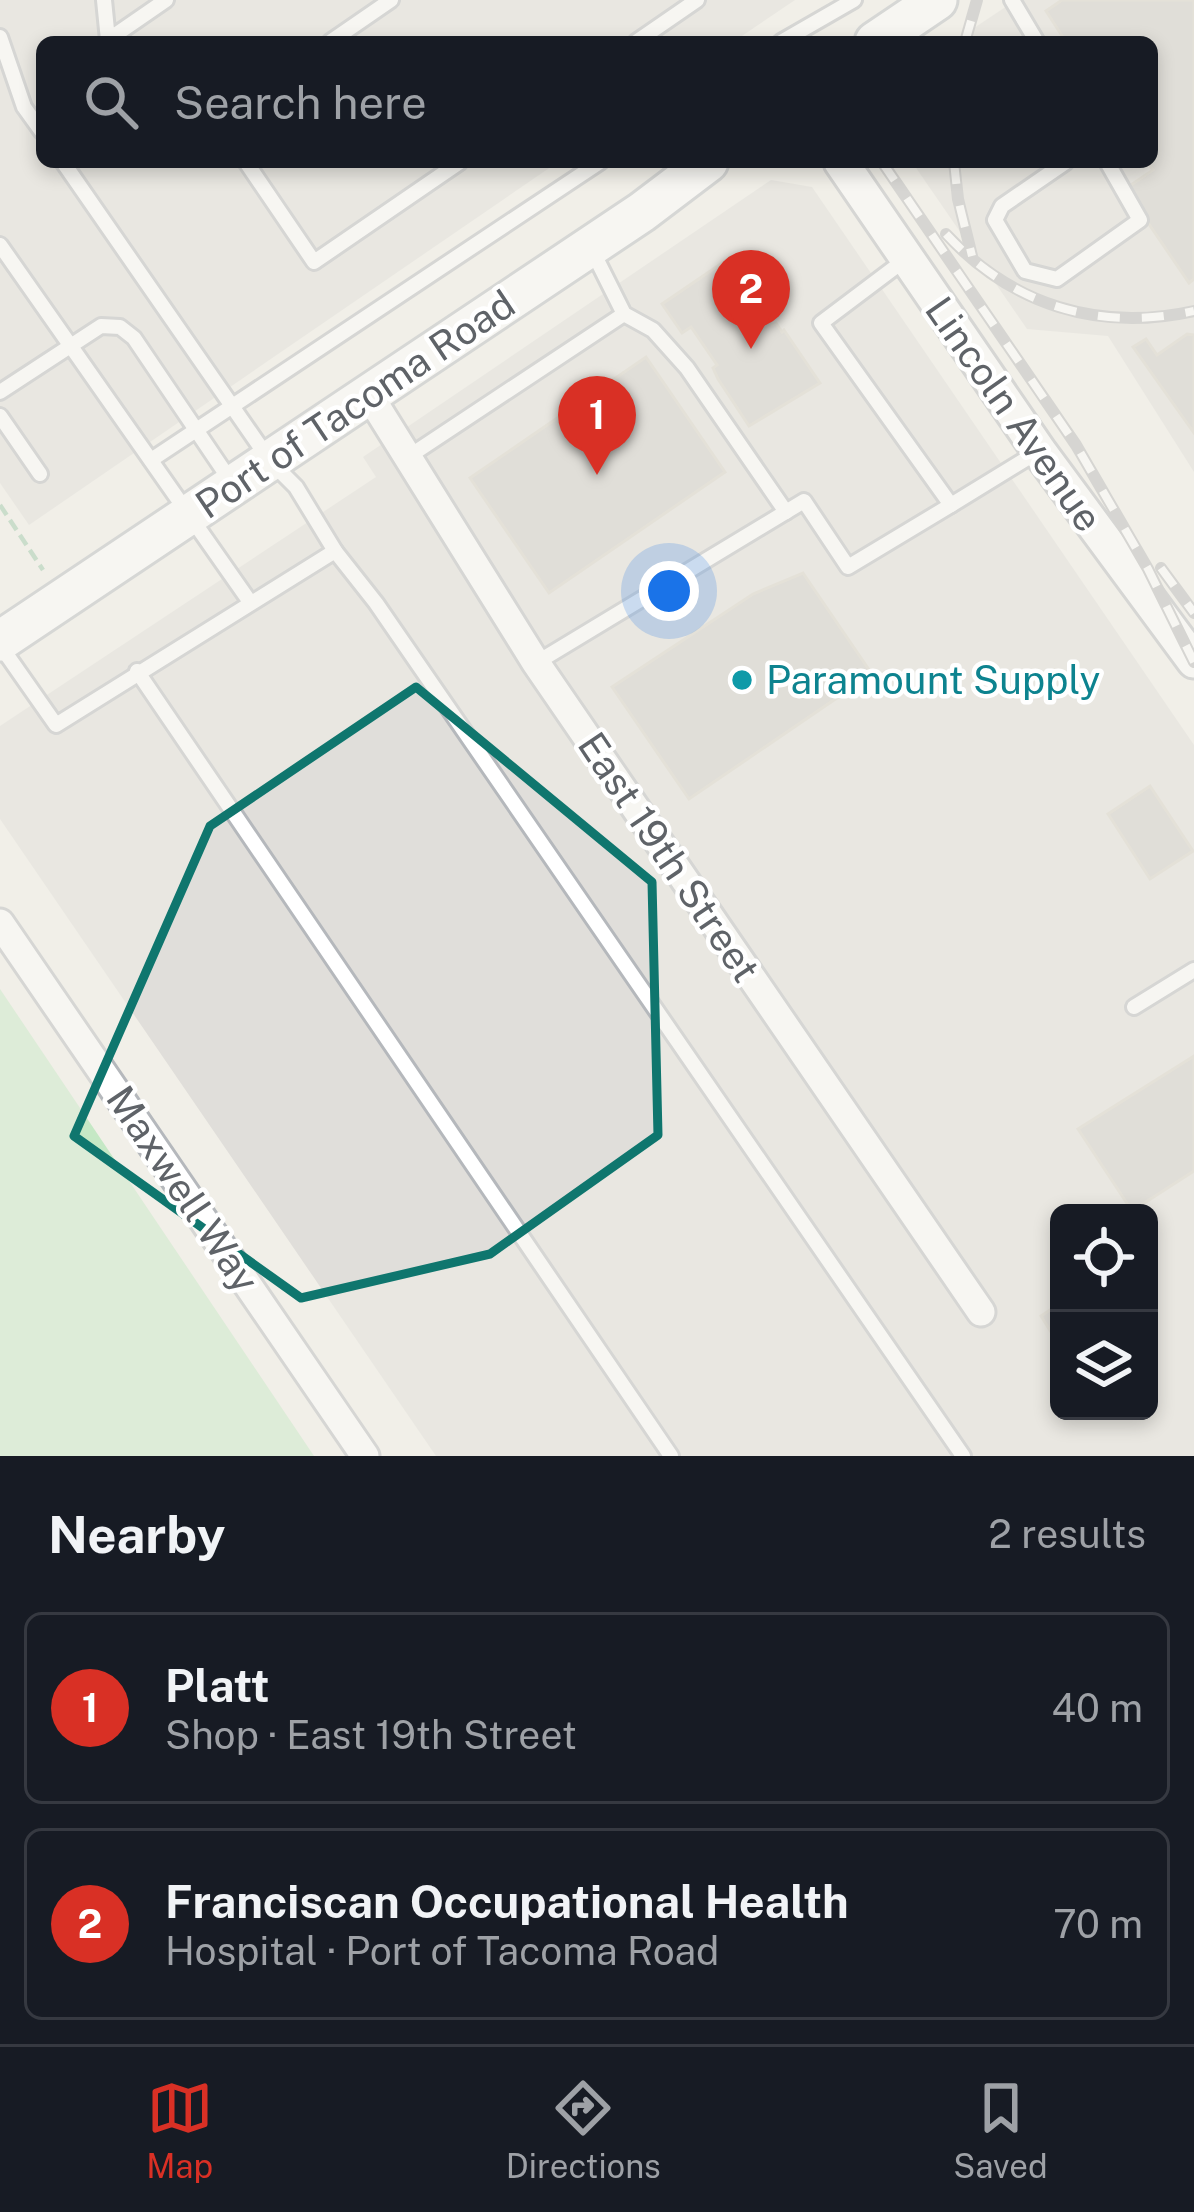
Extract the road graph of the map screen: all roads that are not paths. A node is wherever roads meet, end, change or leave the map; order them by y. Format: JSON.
{"nodes":[{"id":1,"x":104,"y":0,"type":"edge"},
{"id":2,"x":166,"y":0,"type":"edge"},
{"id":3,"x":391,"y":0,"type":"edge"},
{"id":4,"x":697,"y":0,"type":"edge"},
{"id":5,"x":854,"y":0,"type":"edge"},
{"id":6,"x":937,"y":0,"type":"edge"},
{"id":7,"x":1012,"y":0,"type":"edge"},
{"id":8,"x":108,"y":36,"type":"edge"},
{"id":9,"x":115,"y":36,"type":"edge"},
{"id":10,"x":339,"y":36,"type":"edge"},
{"id":11,"x":645,"y":36,"type":"edge"},
{"id":12,"x":791,"y":36,"type":"edge"},
{"id":13,"x":884,"y":36,"type":"edge"},
{"id":14,"x":1033,"y":36,"type":"edge"},
{"id":15,"x":0,"y":38,"type":"edge"},
{"id":16,"x":36,"y":124,"type":"edge"},
{"id":17,"x":67,"y":168,"type":"edge"},
{"id":18,"x":250,"y":168,"type":"edge"},
{"id":19,"x":451,"y":168,"type":"edge"},
{"id":20,"x":591,"y":168,"type":"edge"},
{"id":21,"x":700,"y":168,"type":"edge"},
{"id":22,"x":845,"y":168,"type":"edge"},
{"id":23,"x":1057,"y":168,"type":"edge"},
{"id":24,"x":1110,"y":168,"type":"edge"},
{"id":25,"x":0,"y":245,"type":"edge"},
{"id":26,"x":590,"y":247,"type":"junction"},
{"id":27,"x":906,"y":259,"type":"junction"},
{"id":28,"x":624,"y":314,"type":"junction"},
{"id":29,"x":72,"y":348,"type":"junction"},
{"id":30,"x":0,"y":392,"type":"edge"},
{"id":31,"x":369,"y":394,"type":"junction"},
{"id":32,"x":233,"y":404,"type":"junction"},
{"id":33,"x":0,"y":416,"type":"edge"},
{"id":34,"x":196,"y":428,"type":"junction"},
{"id":35,"x":1039,"y":451,"type":"junction"},
{"id":36,"x":408,"y":458,"type":"junction"},
{"id":37,"x":151,"y":460,"type":"junction"},
{"id":38,"x":270,"y":461,"type":"junction"},
{"id":39,"x":40,"y":474,"type":"dead end"},
{"id":40,"x":232,"y":484,"type":"junction"},
{"id":41,"x":951,"y":505,"type":"junction"},
{"id":42,"x":786,"y":512,"type":"junction"},
{"id":43,"x":190,"y":514,"type":"junction"},
{"id":44,"x":335,"y":550,"type":"junction"},
{"id":45,"x":250,"y":602,"type":"junction"},
{"id":46,"x":0,"y":643,"type":"edge"},
{"id":47,"x":1194,"y":661,"type":"edge"},
{"id":48,"x":536,"y":663,"type":"junction"},
{"id":49,"x":137,"y":671,"type":"junction"},
{"id":50,"x":0,"y":923,"type":"edge"},
{"id":51,"x":1194,"y":970,"type":"edge"},
{"id":52,"x":1134,"y":1007,"type":"dead end"},
{"id":53,"x":981,"y":1312,"type":"dead end"},
{"id":54,"x":365,"y":1456,"type":"edge"},
{"id":55,"x":671,"y":1456,"type":"edge"},
{"id":56,"x":963,"y":1456,"type":"edge"}],
"edges":[{"from":1,"to":8,"type":"lane"},
{"from":2,"to":9,"type":"lane"},
{"from":3,"to":10,"type":"lane"},
{"from":4,"to":11,"type":"lane"},
{"from":5,"to":12,"type":"lane"},
{"from":6,"to":13,"type":"main road"},
{"from":7,"to":14,"type":"lane"},
{"from":15,"to":16,"type":"lane"},
{"from":17,"to":32,"type":"lane"},
{"from":18,"to":19,"type":"lane"},
{"from":20,"to":32,"type":"lane"},
{"from":21,"to":26,"type":"main road","name":"Port of Tacoma Road"},
{"from":22,"to":27,"type":"street","name":"Lincoln Avenue"},
{"from":23,"to":24,"type":"lane"},
{"from":25,"to":29,"type":"lane"},
{"from":26,"to":28,"type":"lane"},
{"from":26,"to":31,"type":"main road","name":"Port of Tacoma Road"},
{"from":27,"to":35,"type":"street","name":"Lincoln Avenue"},
{"from":27,"to":41,"type":"lane"},
{"from":28,"to":36,"type":"lane"},
{"from":28,"to":42,"type":"lane"},
{"from":29,"to":30,"type":"lane"},
{"from":29,"to":34,"type":"lane"},
{"from":29,"to":37,"type":"lane"},
{"from":31,"to":36,"type":"street","name":"East 19th Street"},
{"from":31,"to":38,"type":"main road","name":"Port of Tacoma Road"},
{"from":32,"to":34,"type":"lane"},
{"from":32,"to":38,"type":"lane"},
{"from":33,"to":39,"type":"lane"},
{"from":34,"to":37,"type":"lane"},
{"from":34,"to":40,"type":"lane"},
{"from":35,"to":41,"type":"lane"},
{"from":35,"to":47,"type":"street","name":"Lincoln Avenue"},
{"from":36,"to":48,"type":"street","name":"East 19th Street"},
{"from":37,"to":43,"type":"lane"},
{"from":38,"to":40,"type":"main road","name":"Port of Tacoma Road"},
{"from":38,"to":44,"type":"lane"},
{"from":40,"to":43,"type":"main road","name":"Port of Tacoma Road"},
{"from":41,"to":42,"type":"lane"},
{"from":42,"to":48,"type":"lane"},
{"from":43,"to":45,"type":"lane"},
{"from":43,"to":46,"type":"main road","name":"Port of Tacoma Road"},
{"from":44,"to":45,"type":"lane"},
{"from":44,"to":56,"type":"lane"},
{"from":45,"to":49,"type":"lane"},
{"from":46,"to":49,"type":"lane"},
{"from":48,"to":53,"type":"street","name":"East 19th Street"},
{"from":49,"to":55,"type":"lane"},
{"from":50,"to":54,"type":"street","name":"Maxwell Way"},
{"from":51,"to":52,"type":"lane"}]}
